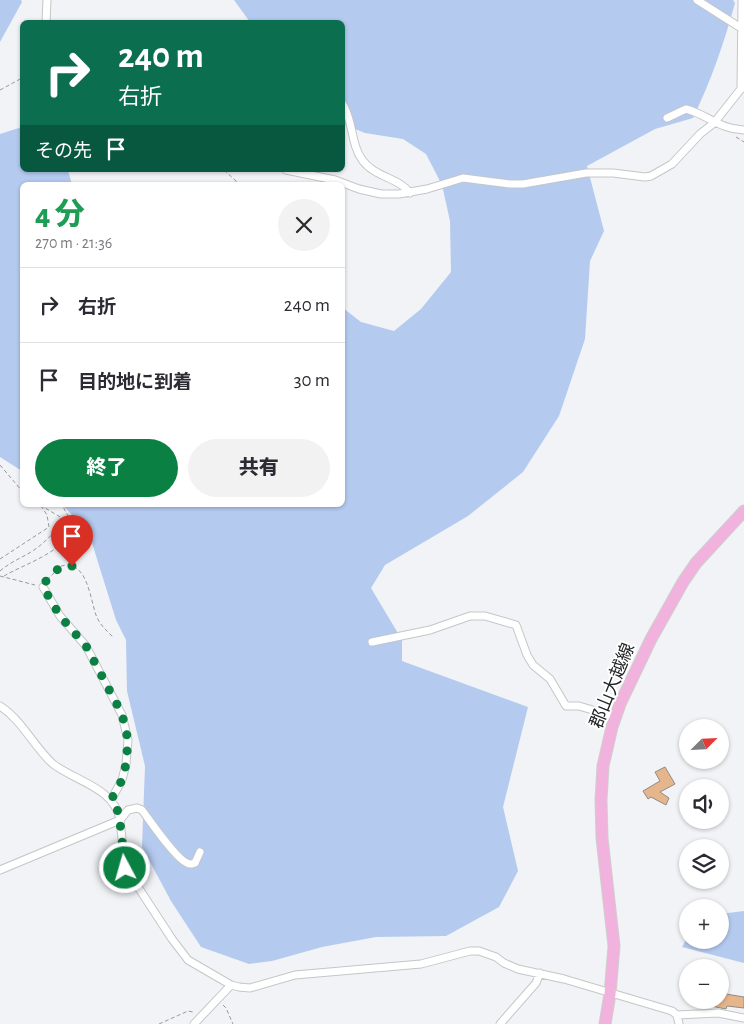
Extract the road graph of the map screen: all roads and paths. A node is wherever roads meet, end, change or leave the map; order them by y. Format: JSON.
{"nodes":[{"id":1,"x":47,"y":0,"type":"edge"},
{"id":2,"x":697,"y":0,"type":"edge"},
{"id":3,"x":742,"y":0,"type":"edge"},
{"id":4,"x":46,"y":20,"type":"edge"},
{"id":5,"x":741,"y":28,"type":"junction"},
{"id":6,"x":20,"y":79,"type":"edge"},
{"id":7,"x":742,"y":87,"type":"edge"},
{"id":8,"x":0,"y":90,"type":"edge"},
{"id":9,"x":345,"y":109,"type":"edge"},
{"id":10,"x":667,"y":118,"type":"dead end"},
{"id":11,"x":714,"y":123,"type":"junction"},
{"id":12,"x":744,"y":130,"type":"edge"},
{"id":13,"x":226,"y":172,"type":"edge"},
{"id":14,"x":296,"y":172,"type":"edge"},
{"id":15,"x":236,"y":182,"type":"edge"},
{"id":16,"x":340,"y":182,"type":"edge"},
{"id":17,"x":345,"y":184,"type":"edge"},
{"id":18,"x":410,"y":193,"type":"junction"},
{"id":19,"x":0,"y":465,"type":"edge"},
{"id":20,"x":20,"y":489,"type":"edge"},
{"id":21,"x":42,"y":507,"type":"edge"},
{"id":22,"x":44,"y":507,"type":"edge"},
{"id":23,"x":63,"y":507,"type":"edge"},
{"id":24,"x":744,"y":511,"type":"edge"},
{"id":25,"x":65,"y":520,"type":"junction"},
{"id":26,"x":73,"y":525,"type":"junction"},
{"id":27,"x":0,"y":559,"type":"edge"},
{"id":28,"x":0,"y":571,"type":"edge"},
{"id":29,"x":0,"y":576,"type":"edge"},
{"id":30,"x":4,"y":576,"type":"junction"},
{"id":31,"x":43,"y":587,"type":"junction"},
{"id":32,"x":113,"y":637,"type":"dead end"},
{"id":33,"x":372,"y":642,"type":"dead end"},
{"id":34,"x":0,"y":706,"type":"edge"},
{"id":35,"x":616,"y":716,"type":"junction"},
{"id":36,"x":111,"y":800,"type":"junction"},
{"id":37,"x":120,"y":820,"type":"junction"},
{"id":38,"x":200,"y":852,"type":"dead end"},
{"id":39,"x":0,"y":870,"type":"edge"},
{"id":40,"x":540,"y":973,"type":"junction"},
{"id":41,"x":231,"y":985,"type":"junction"},
{"id":42,"x":610,"y":994,"type":"junction"},
{"id":43,"x":217,"y":1001,"type":"junction"},
{"id":44,"x":677,"y":1015,"type":"junction"},
{"id":45,"x":201,"y":1017,"type":"junction"},
{"id":46,"x":744,"y":1018,"type":"edge"},
{"id":47,"x":160,"y":1024,"type":"edge"},
{"id":48,"x":194,"y":1024,"type":"edge"},
{"id":49,"x":233,"y":1024,"type":"edge"},
{"id":50,"x":500,"y":1024,"type":"edge"},
{"id":51,"x":605,"y":1024,"type":"edge"},
{"id":52,"x":679,"y":1024,"type":"edge"}],
"edges":[{"from":1,"to":4,"type":"street"},
{"from":2,"to":5,"type":"street"},
{"from":3,"to":5,"type":"street"},
{"from":5,"to":7,"type":"street"},
{"from":6,"to":8,"type":"path"},
{"from":7,"to":11,"type":"street"},
{"from":9,"to":18,"type":"street"},
{"from":10,"to":11,"type":"street"},
{"from":11,"to":12,"type":"street"},
{"from":11,"to":18,"type":"street"},
{"from":13,"to":15,"type":"path"},
{"from":14,"to":16,"type":"street"},
{"from":17,"to":18,"type":"street"},
{"from":19,"to":20,"type":"path"},
{"from":21,"to":27,"type":"path"},
{"from":22,"to":25,"type":"path"},
{"from":23,"to":26,"type":"path"},
{"from":24,"to":35,"type":"main road","name":"郡山大越線"},
{"from":25,"to":26,"type":"path"},
{"from":25,"to":28,"type":"path"},
{"from":26,"to":30,"type":"path"},
{"from":29,"to":30,"type":"path"},
{"from":30,"to":31,"type":"path"},
{"from":31,"to":32,"type":"path"},
{"from":31,"to":36,"type":"street"},
{"from":33,"to":35,"type":"street"},
{"from":34,"to":36,"type":"street"},
{"from":35,"to":42,"type":"main road","name":"郡山大越線"},
{"from":36,"to":37,"type":"street"},
{"from":37,"to":38,"type":"street"},
{"from":37,"to":39,"type":"street"},
{"from":37,"to":41,"type":"street"},
{"from":40,"to":41,"type":"street"},
{"from":40,"to":42,"type":"street"},
{"from":40,"to":50,"type":"street"},
{"from":41,"to":43,"type":"street"},
{"from":42,"to":44,"type":"street"},
{"from":42,"to":51,"type":"main road","name":"郡山大越線"},
{"from":43,"to":45,"type":"street"},
{"from":43,"to":49,"type":"path"},
{"from":44,"to":46,"type":"street"},
{"from":44,"to":52,"type":"street"},
{"from":45,"to":47,"type":"path"},
{"from":45,"to":48,"type":"street"}]}
